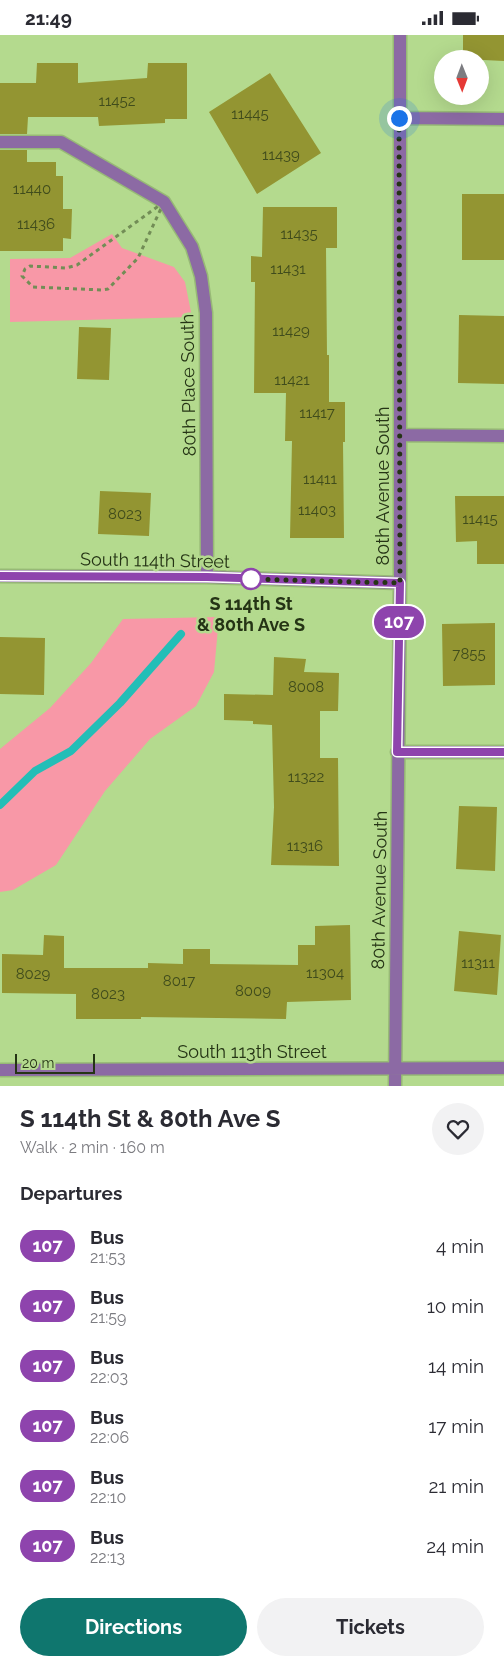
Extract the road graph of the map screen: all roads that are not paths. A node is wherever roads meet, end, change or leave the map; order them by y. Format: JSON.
{"nodes":[{"id":1,"x":400,"y":35,"type":"edge"},
{"id":2,"x":399,"y":118,"type":"junction"},
{"id":3,"x":504,"y":119,"type":"edge"},
{"id":4,"x":0,"y":142,"type":"edge"},
{"id":5,"x":400,"y":435,"type":"junction"},
{"id":6,"x":504,"y":436,"type":"edge"},
{"id":7,"x":0,"y":576,"type":"edge"},
{"id":8,"x":207,"y":577,"type":"junction"},
{"id":9,"x":400,"y":583,"type":"junction"},
{"id":10,"x":397,"y":752,"type":"junction"},
{"id":11,"x":504,"y":752,"type":"edge"},
{"id":12,"x":394,"y":1067,"type":"junction"},
{"id":13,"x":504,"y":1068,"type":"edge"},
{"id":14,"x":0,"y":1070,"type":"edge"},
{"id":15,"x":395,"y":1086,"type":"edge"}],
"edges":[{"from":1,"to":2,"type":"street","name":"80th Avenue South"},
{"from":2,"to":3,"type":"street"},
{"from":2,"to":5,"type":"street","name":"80th Avenue South"},
{"from":4,"to":8,"type":"street","name":"80th Place South"},
{"from":5,"to":6,"type":"street"},
{"from":5,"to":9,"type":"street","name":"80th Avenue South"},
{"from":7,"to":8,"type":"street","name":"South 114th Street"},
{"from":8,"to":9,"type":"street","name":"South 114th Street"},
{"from":9,"to":10,"type":"street","name":"80th Avenue South"},
{"from":10,"to":11,"type":"street"},
{"from":10,"to":12,"type":"street","name":"80th Avenue South"},
{"from":12,"to":13,"type":"street","name":"South 113th Street"},
{"from":12,"to":14,"type":"street","name":"South 113th Street"},
{"from":12,"to":15,"type":"street","name":"80th Avenue South"}]}
